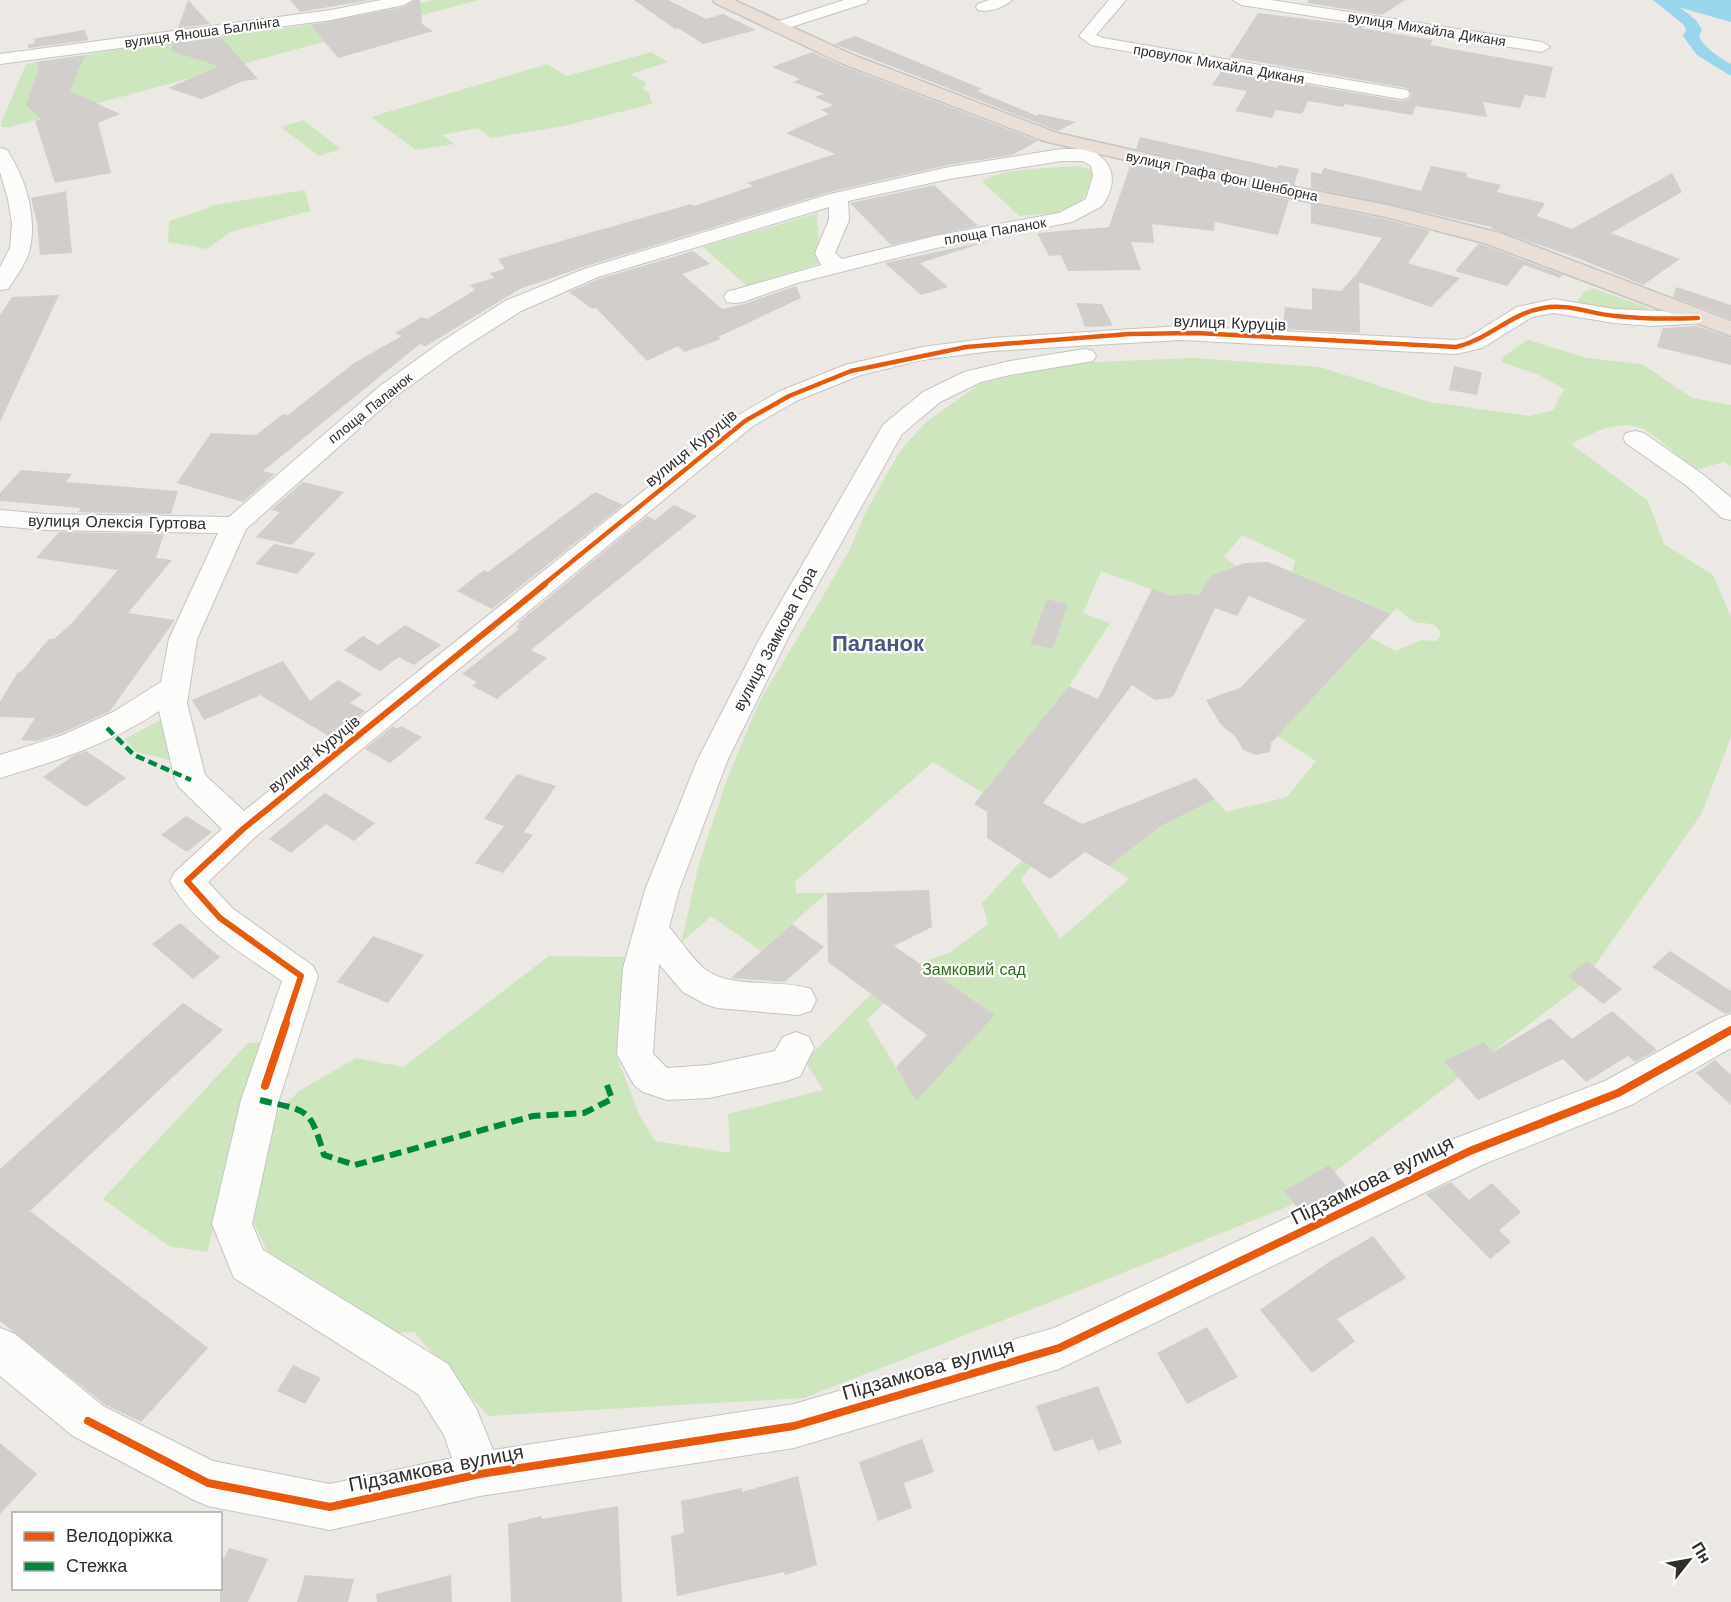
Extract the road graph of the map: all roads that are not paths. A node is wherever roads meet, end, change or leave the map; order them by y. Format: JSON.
{"nodes":[{"id":1,"x":404,"y":0,"type":"edge"},
{"id":2,"x":721,"y":0,"type":"edge"},
{"id":3,"x":860,"y":0,"type":"edge"},
{"id":4,"x":1004,"y":0,"type":"edge"},
{"id":5,"x":1118,"y":0,"type":"edge"},
{"id":6,"x":1241,"y":0,"type":"edge"},
{"id":7,"x":984,"y":7,"type":"dead end"},
{"id":8,"x":776,"y":27,"type":"junction"},
{"id":9,"x":1542,"y":47,"type":"dead end"},
{"id":10,"x":2,"y":64,"type":"edge"},
{"id":11,"x":1401,"y":94,"type":"dead end"},
{"id":12,"x":1089,"y":151,"type":"junction"},
{"id":13,"x":0,"y":154,"type":"edge"},
{"id":14,"x":837,"y":198,"type":"junction"},
{"id":15,"x":838,"y":266,"type":"junction"},
{"id":16,"x":0,"y":284,"type":"edge"},
{"id":17,"x":735,"y":297,"type":"dead end"},
{"id":18,"x":1698,"y":318,"type":"junction"},
{"id":19,"x":1731,"y":329,"type":"edge"},
{"id":20,"x":1262,"y":336,"type":"junction"},
{"id":21,"x":1635,"y":438,"type":"dead end"},
{"id":22,"x":1731,"y":512,"type":"edge"},
{"id":23,"x":0,"y":518,"type":"edge"},
{"id":24,"x":235,"y":525,"type":"junction"},
{"id":25,"x":175,"y":687,"type":"junction"},
{"id":26,"x":0,"y":767,"type":"edge"},
{"id":27,"x":243,"y":829,"type":"junction"},
{"id":28,"x":651,"y":930,"type":"junction"},
{"id":29,"x":798,"y":1000,"type":"dead end"},
{"id":30,"x":1731,"y":1030,"type":"edge"},
{"id":31,"x":796,"y":1048,"type":"dead end"},
{"id":32,"x":0,"y":1349,"type":"edge"},
{"id":33,"x":480,"y":1474,"type":"junction"}],
"edges":[{"from":1,"to":10,"type":"street","name":"вулиця Яноша Баллінга"},
{"from":2,"to":8,"type":"highway","name":"вулиця Графа фон Шенборна"},
{"from":3,"to":8,"type":"street"},
{"from":4,"to":7,"type":"street"},
{"from":5,"to":11,"type":"street","name":"провулок Михайла Диканя"},
{"from":6,"to":9,"type":"street","name":"вулиця Михайла Диканя"},
{"from":8,"to":12,"type":"highway","name":"вулиця Графа фон Шенборна"},
{"from":12,"to":14,"type":"street","name":"площа Паланок"},
{"from":12,"to":15,"type":"street","name":"площа Паланок"},
{"from":12,"to":18,"type":"highway","name":"вулиця Графа фон Шенборна"},
{"from":13,"to":16,"type":"street"},
{"from":14,"to":15,"type":"street"},
{"from":14,"to":24,"type":"street","name":"площа Паланок"},
{"from":15,"to":17,"type":"street","name":"площа Паланок"},
{"from":18,"to":19,"type":"highway","name":"вулиця Графа фон Шенборна"},
{"from":18,"to":20,"type":"street","name":"вулиця Куруців"},
{"from":20,"to":27,"type":"street","name":"вулиця Куруців"},
{"from":20,"to":28,"type":"street","name":"вулиця Замкова Гора"},
{"from":21,"to":22,"type":"street"},
{"from":23,"to":24,"type":"street","name":"вулиця Олексія Гуртова"},
{"from":24,"to":25,"type":"street","name":"площа Паланок"},
{"from":25,"to":26,"type":"street"},
{"from":25,"to":27,"type":"street","name":"площа Паланок"},
{"from":27,"to":33,"type":"street","name":"вулиця Куруців"},
{"from":28,"to":29,"type":"street"},
{"from":28,"to":31,"type":"street","name":"вулиця Замкова Гора"},
{"from":30,"to":33,"type":"street","name":"Підзамкова вулиця"},
{"from":32,"to":33,"type":"street","name":"Підзамкова вулиця"}]}
